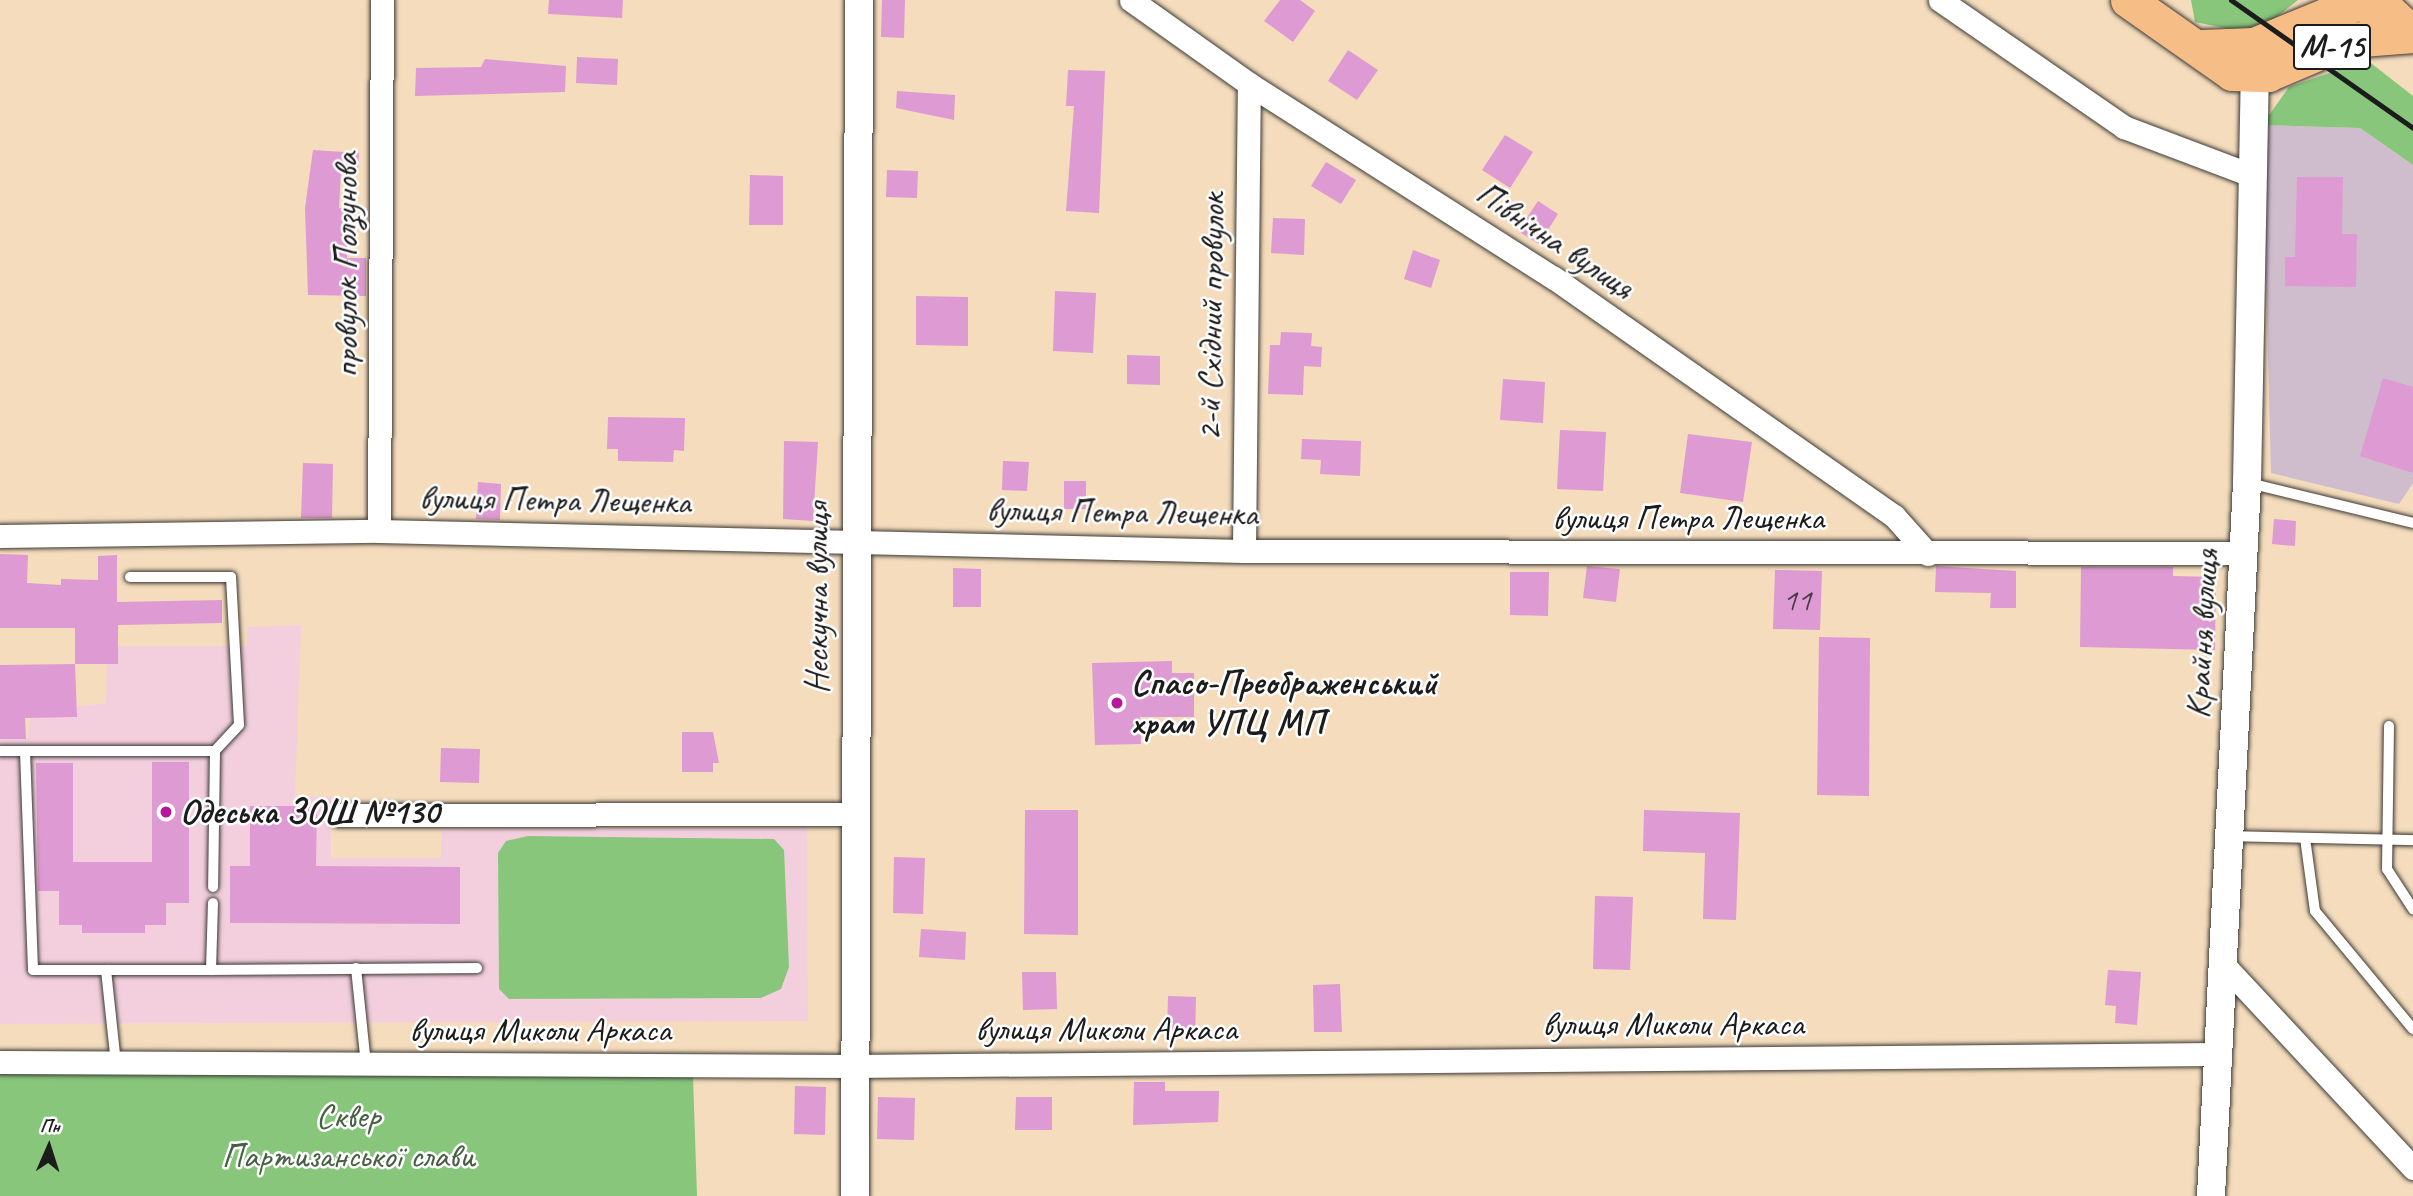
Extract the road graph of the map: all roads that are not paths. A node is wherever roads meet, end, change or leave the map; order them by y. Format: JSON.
{"nodes":[{"id":1,"x":382,"y":0,"type":"edge"},
{"id":2,"x":859,"y":0,"type":"edge"},
{"id":3,"x":1131,"y":0,"type":"edge"},
{"id":4,"x":1940,"y":0,"type":"edge"},
{"id":5,"x":2128,"y":0,"type":"edge"},
{"id":6,"x":2355,"y":1,"type":"edge"},
{"id":7,"x":2413,"y":34,"type":"edge"},
{"id":8,"x":2254,"y":60,"type":"junction"},
{"id":9,"x":1249,"y":84,"type":"junction"},
{"id":10,"x":2254,"y":176,"type":"junction"},
{"id":11,"x":2247,"y":483,"type":"junction"},
{"id":12,"x":2413,"y":523,"type":"edge"},
{"id":13,"x":379,"y":531,"type":"junction"},
{"id":14,"x":0,"y":536,"type":"edge"},
{"id":15,"x":853,"y":540,"type":"junction"},
{"id":16,"x":1244,"y":551,"type":"junction"},
{"id":17,"x":2243,"y":553,"type":"junction"},
{"id":18,"x":1928,"y":554,"type":"junction"},
{"id":19,"x":130,"y":577,"type":"dead end"},
{"id":20,"x":2389,"y":726,"type":"dead end"},
{"id":21,"x":0,"y":751,"type":"edge"},
{"id":22,"x":25,"y":751,"type":"junction"},
{"id":23,"x":215,"y":751,"type":"junction"},
{"id":24,"x":855,"y":814,"type":"junction"},
{"id":25,"x":339,"y":815,"type":"dead end"},
{"id":26,"x":2229,"y":836,"type":"junction"},
{"id":27,"x":2305,"y":838,"type":"junction"},
{"id":28,"x":2388,"y":840,"type":"junction"},
{"id":29,"x":2413,"y":840,"type":"edge"},
{"id":30,"x":213,"y":887,"type":"dead end"},
{"id":31,"x":213,"y":903,"type":"dead end"},
{"id":32,"x":2413,"y":909,"type":"edge"},
{"id":33,"x":2221,"y":962,"type":"junction"},
{"id":34,"x":356,"y":968,"type":"junction"},
{"id":35,"x":477,"y":968,"type":"dead end"},
{"id":36,"x":106,"y":970,"type":"junction"},
{"id":37,"x":211,"y":970,"type":"junction"},
{"id":38,"x":2413,"y":1029,"type":"edge"},
{"id":39,"x":2214,"y":1054,"type":"junction"},
{"id":40,"x":0,"y":1062,"type":"edge"},
{"id":41,"x":116,"y":1063,"type":"junction"},
{"id":42,"x":366,"y":1064,"type":"junction"},
{"id":43,"x":855,"y":1066,"type":"junction"},
{"id":44,"x":2413,"y":1168,"type":"edge"},
{"id":45,"x":855,"y":1196,"type":"edge"},
{"id":46,"x":2211,"y":1196,"type":"edge"}],
"edges":[{"from":1,"to":13,"type":"street","name":"провулок Ползунова"},
{"from":2,"to":15,"type":"street","name":"Нескучна вулиця"},
{"from":3,"to":9,"type":"street","name":"Північна вулиця"},
{"from":4,"to":10,"type":"street"},
{"from":5,"to":8,"type":"main road","number":"М-15"},
{"from":6,"to":7,"type":"main road","number":"М-15"},
{"from":6,"to":8,"type":"main road","number":"М-15"},
{"from":7,"to":8,"type":"main road","number":"М-15"},
{"from":8,"to":10,"type":"street","name":"Крайня вулиця"},
{"from":9,"to":16,"type":"street","name":"2-й Східний провулок"},
{"from":9,"to":18,"type":"street","name":"Північна вулиця"},
{"from":10,"to":11,"type":"street","name":"Крайня вулиця"},
{"from":11,"to":12,"type":"lane"},
{"from":11,"to":17,"type":"street","name":"Крайня вулиця"},
{"from":13,"to":14,"type":"street","name":"вулиця Петра Лещенка"},
{"from":13,"to":15,"type":"street","name":"вулиця Петра Лещенка"},
{"from":15,"to":16,"type":"street","name":"вулиця Петра Лещенка"},
{"from":15,"to":24,"type":"street","name":"Нескучна вулиця"},
{"from":16,"to":18,"type":"street","name":"вулиця Петра Лещенка"},
{"from":17,"to":18,"type":"street","name":"вулиця Петра Лещенка"},
{"from":17,"to":26,"type":"street","name":"Крайня вулиця"},
{"from":19,"to":23,"type":"lane"},
{"from":20,"to":28,"type":"lane"},
{"from":21,"to":22,"type":"lane"},
{"from":22,"to":23,"type":"lane"},
{"from":22,"to":36,"type":"lane"},
{"from":23,"to":30,"type":"lane"},
{"from":24,"to":25,"type":"street"},
{"from":24,"to":43,"type":"street","name":"Нескучна вулиця"},
{"from":26,"to":27,"type":"lane"},
{"from":26,"to":33,"type":"street","name":"Крайня вулиця"},
{"from":27,"to":28,"type":"lane"},
{"from":27,"to":38,"type":"lane"},
{"from":28,"to":29,"type":"lane"},
{"from":28,"to":32,"type":"lane"},
{"from":31,"to":37,"type":"lane"},
{"from":33,"to":39,"type":"street","name":"Крайня вулиця"},
{"from":33,"to":44,"type":"street"},
{"from":34,"to":35,"type":"lane"},
{"from":34,"to":37,"type":"lane"},
{"from":34,"to":42,"type":"lane"},
{"from":36,"to":37,"type":"lane"},
{"from":36,"to":41,"type":"lane"},
{"from":39,"to":43,"type":"street","name":"вулиця Миколи Аркаса"},
{"from":39,"to":46,"type":"street","name":"Крайня вулиця"},
{"from":40,"to":41,"type":"street","name":"вулиця Миколи Аркаса"},
{"from":41,"to":42,"type":"street","name":"вулиця Миколи Аркаса"},
{"from":42,"to":43,"type":"street","name":"вулиця Миколи Аркаса"},
{"from":43,"to":45,"type":"street","name":"Нескучна вулиця"}]}
